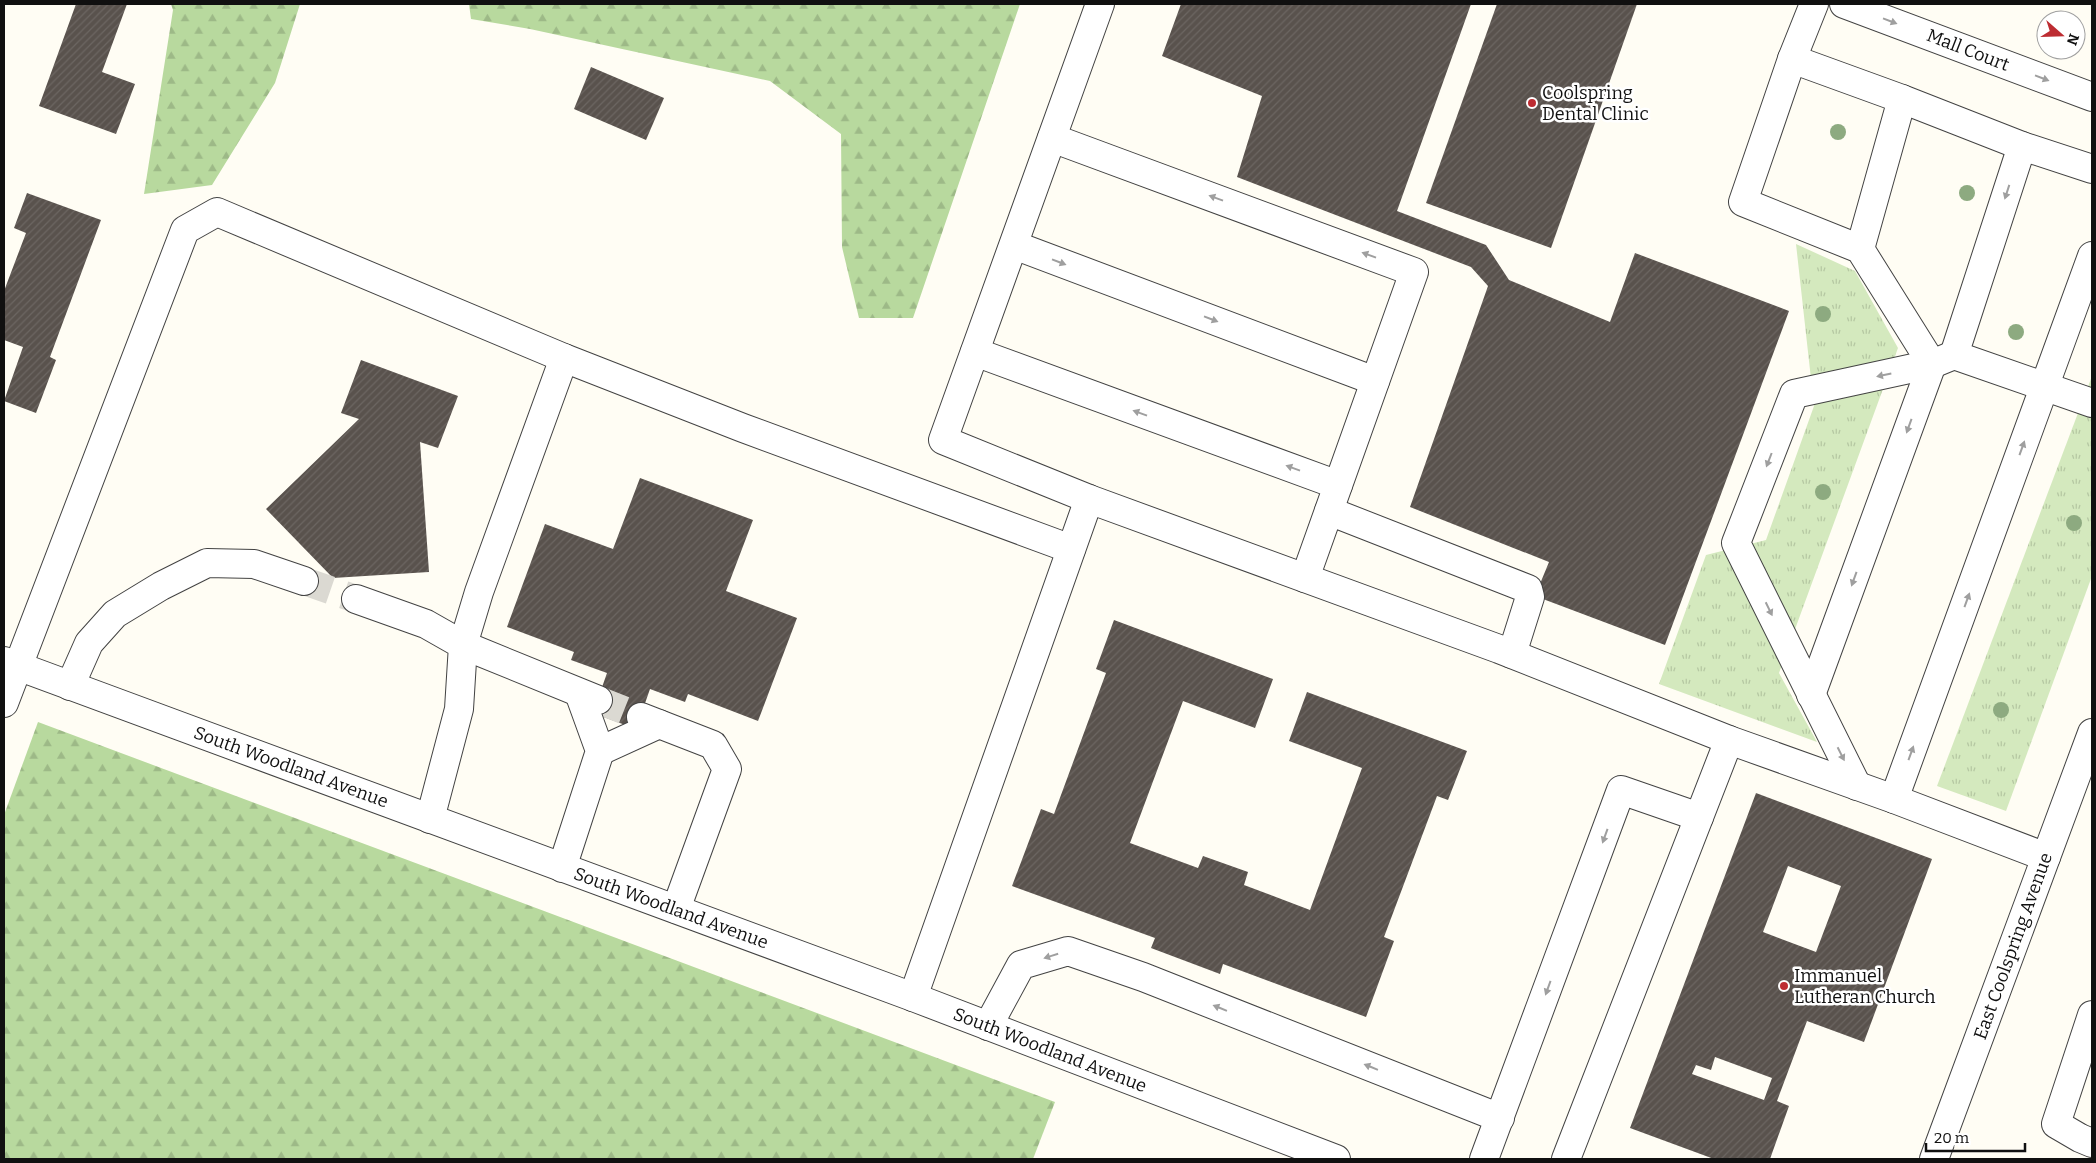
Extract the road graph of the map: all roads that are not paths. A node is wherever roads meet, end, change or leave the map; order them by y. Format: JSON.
{"nodes":[{"id":1,"x":1100,"y":4,"type":"edge"},
{"id":2,"x":1814,"y":4,"type":"edge"},
{"id":3,"x":1844,"y":4,"type":"edge"},
{"id":4,"x":1792,"y":59,"type":"junction"},
{"id":5,"x":2092,"y":97,"type":"edge"},
{"id":6,"x":1902,"y":99,"type":"junction"},
{"id":7,"x":1052,"y":138,"type":"junction"},
{"id":8,"x":2022,"y":146,"type":"junction"},
{"id":9,"x":2092,"y":169,"type":"edge"},
{"id":10,"x":1014,"y":245,"type":"junction"},
{"id":11,"x":1860,"y":249,"type":"junction"},
{"id":12,"x":2092,"y":256,"type":"edge"},
{"id":13,"x":975,"y":352,"type":"junction"},
{"id":14,"x":564,"y":358,"type":"junction"},
{"id":15,"x":1943,"y":360,"type":"junction"},
{"id":16,"x":1375,"y":381,"type":"junction"},
{"id":17,"x":2044,"y":388,"type":"junction"},
{"id":18,"x":2092,"y":403,"type":"edge"},
{"id":19,"x":1338,"y":485,"type":"junction"},
{"id":20,"x":1089,"y":499,"type":"junction"},
{"id":21,"x":1329,"y":511,"type":"junction"},
{"id":22,"x":1071,"y":549,"type":"junction"},
{"id":23,"x":1305,"y":578,"type":"junction"},
{"id":24,"x":304,"y":581,"type":"tunnel mouth"},
{"id":25,"x":356,"y":599,"type":"tunnel mouth"},
{"id":26,"x":463,"y":645,"type":"junction"},
{"id":27,"x":1512,"y":654,"type":"junction"},
{"id":28,"x":11,"y":663,"type":"edge"},
{"id":29,"x":70,"y":686,"type":"junction"},
{"id":30,"x":1811,"y":695,"type":"junction"},
{"id":31,"x":4,"y":703,"type":"edge"},
{"id":32,"x":1730,"y":740,"type":"junction"},
{"id":33,"x":2091,"y":741,"type":"edge"},
{"id":34,"x":600,"y":751,"type":"junction"},
{"id":35,"x":1858,"y":786,"type":"junction"},
{"id":36,"x":1894,"y":799,"type":"junction"},
{"id":37,"x":1700,"y":817,"type":"junction"},
{"id":38,"x":430,"y":819,"type":"junction"},
{"id":39,"x":2046,"y":857,"type":"junction"},
{"id":40,"x":562,"y":868,"type":"junction"},
{"id":41,"x":676,"y":909,"type":"junction"},
{"id":42,"x":913,"y":997,"type":"junction"},
{"id":43,"x":2092,"y":1015,"type":"edge"},
{"id":44,"x":988,"y":1026,"type":"junction"},
{"id":45,"x":1500,"y":1118,"type":"junction"},
{"id":46,"x":2092,"y":1143,"type":"edge"},
{"id":47,"x":1336,"y":1159,"type":"edge"},
{"id":48,"x":1484,"y":1159,"type":"edge"},
{"id":49,"x":1566,"y":1159,"type":"edge"},
{"id":50,"x":1934,"y":1159,"type":"edge"}],
"edges":[{"from":1,"to":7,"type":"street"},
{"from":2,"to":4,"type":"street"},
{"from":3,"to":5,"type":"street","name":"Mall Court","one_way":true},
{"from":4,"to":6,"type":"street"},
{"from":4,"to":11,"type":"street"},
{"from":6,"to":8,"type":"street"},
{"from":6,"to":11,"type":"street"},
{"from":7,"to":10,"type":"street"},
{"from":16,"to":7,"type":"street","one_way":true},
{"from":8,"to":9,"type":"street"},
{"from":8,"to":15,"type":"street","one_way":true},
{"from":10,"to":13,"type":"street"},
{"from":10,"to":16,"type":"street","one_way":true},
{"from":11,"to":15,"type":"street"},
{"from":12,"to":17,"type":"street"},
{"from":19,"to":13,"type":"street","one_way":true},
{"from":13,"to":20,"type":"street"},
{"from":14,"to":22,"type":"street"},
{"from":14,"to":26,"type":"street"},
{"from":14,"to":28,"type":"street"},
{"from":15,"to":17,"type":"street"},
{"from":15,"to":30,"type":"street","one_way":true},
{"from":15,"to":30,"type":"street","one_way":true},
{"from":16,"to":19,"type":"street"},
{"from":17,"to":18,"type":"street"},
{"from":36,"to":17,"type":"street","one_way":true},
{"from":19,"to":21,"type":"street"},
{"from":20,"to":22,"type":"street"},
{"from":20,"to":23,"type":"street"},
{"from":21,"to":23,"type":"street"},
{"from":21,"to":27,"type":"street"},
{"from":22,"to":42,"type":"street"},
{"from":23,"to":27,"type":"street"},
{"from":24,"to":29,"type":"street"},
{"from":25,"to":26,"type":"street"},
{"from":26,"to":34,"type":"street"},
{"from":26,"to":38,"type":"street"},
{"from":27,"to":32,"type":"street"},
{"from":28,"to":29,"type":"street","name":"South Woodland Avenue"},
{"from":28,"to":31,"type":"street"},
{"from":29,"to":38,"type":"street","name":"South Woodland Avenue"},
{"from":30,"to":35,"type":"street","one_way":true},
{"from":32,"to":35,"type":"street"},
{"from":32,"to":37,"type":"street"},
{"from":33,"to":39,"type":"street","name":"East Coolspring Avenue"},
{"from":34,"to":40,"type":"street"},
{"from":34,"to":41,"type":"street"},
{"from":35,"to":36,"type":"street"},
{"from":36,"to":39,"type":"street"},
{"from":37,"to":45,"type":"street","one_way":true},
{"from":37,"to":49,"type":"street"},
{"from":38,"to":40,"type":"street","name":"South Woodland Avenue"},
{"from":39,"to":50,"type":"street","name":"East Coolspring Avenue"},
{"from":40,"to":41,"type":"street","name":"South Woodland Avenue"},
{"from":41,"to":42,"type":"street","name":"South Woodland Avenue"},
{"from":42,"to":44,"type":"street","name":"South Woodland Avenue"},
{"from":43,"to":46,"type":"street"},
{"from":45,"to":44,"type":"street","one_way":true},
{"from":44,"to":47,"type":"street","name":"South Woodland Avenue"},
{"from":45,"to":48,"type":"street"}]}
